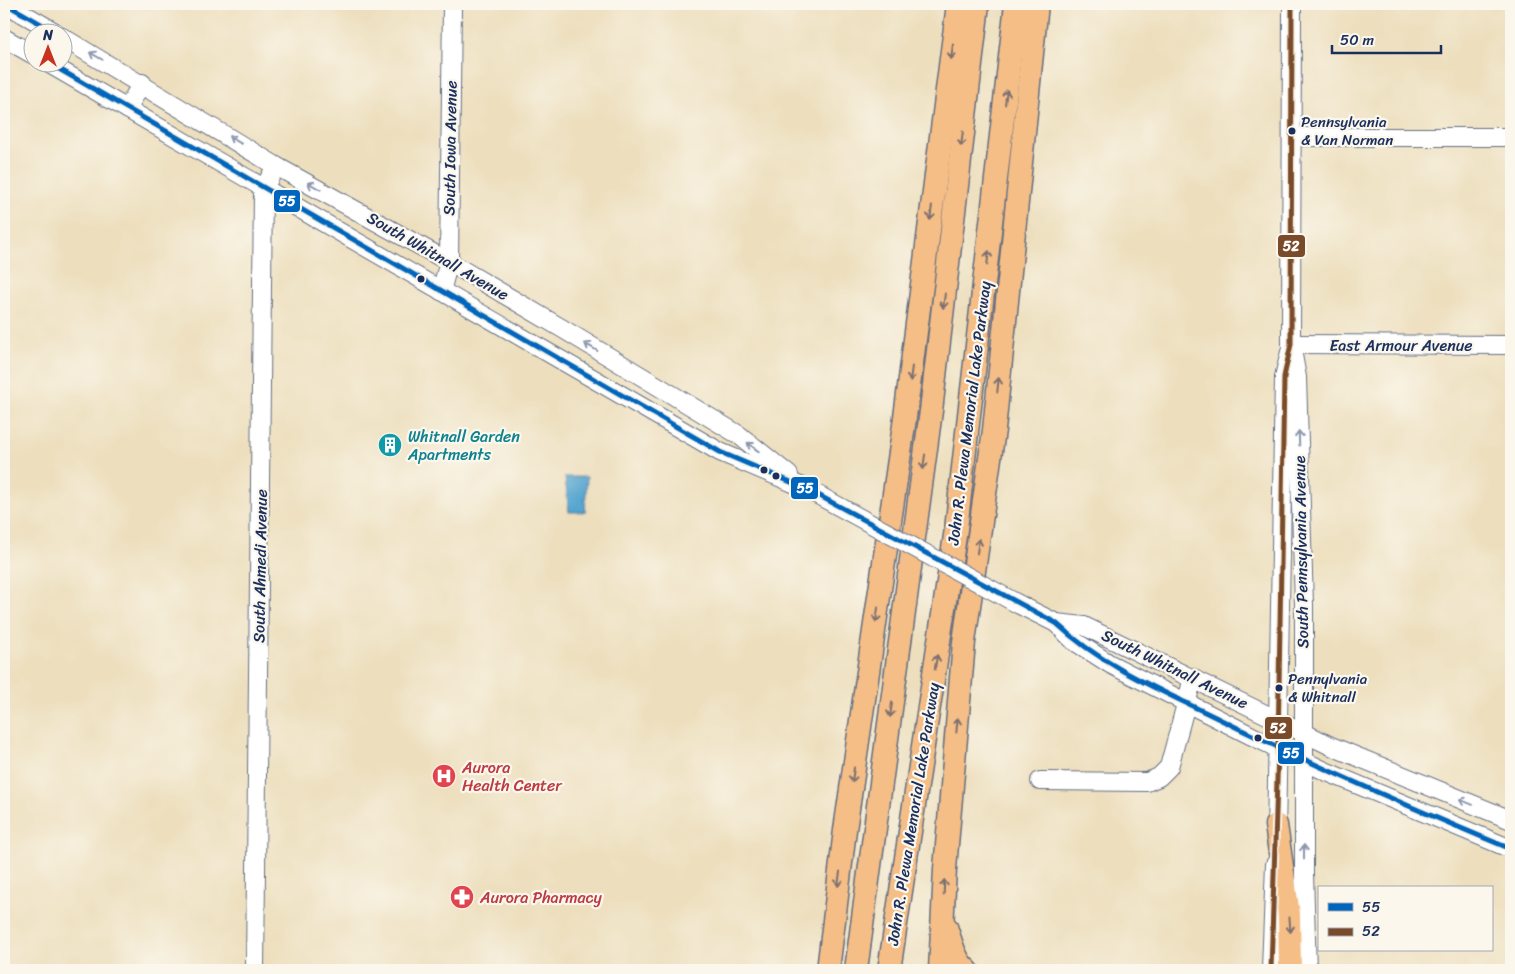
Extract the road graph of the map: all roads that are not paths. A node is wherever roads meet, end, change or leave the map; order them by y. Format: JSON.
{"nodes":[{"id":1,"x":6,"y":4,"type":"edge"},
{"id":2,"x":452,"y":4,"type":"edge"},
{"id":3,"x":958,"y":4,"type":"edge"},
{"id":4,"x":978,"y":4,"type":"edge"},
{"id":5,"x":1016,"y":4,"type":"edge"},
{"id":6,"x":1037,"y":4,"type":"edge"},
{"id":7,"x":1292,"y":4,"type":"edge"},
{"id":8,"x":38,"y":22,"type":"edge"},
{"id":9,"x":4,"y":38,"type":"edge"},
{"id":10,"x":72,"y":43,"type":"edge"},
{"id":11,"x":22,"y":48,"type":"edge"},
{"id":12,"x":63,"y":72,"type":"edge"},
{"id":13,"x":142,"y":83,"type":"junction"},
{"id":14,"x":127,"y":109,"type":"junction"},
{"id":15,"x":1292,"y":137,"type":"junction"},
{"id":16,"x":1511,"y":138,"type":"edge"},
{"id":17,"x":276,"y":166,"type":"junction"},
{"id":18,"x":263,"y":190,"type":"junction"},
{"id":19,"x":449,"y":262,"type":"junction"},
{"id":20,"x":441,"y":291,"type":"junction"},
{"id":21,"x":1291,"y":344,"type":"junction"},
{"id":22,"x":1511,"y":345,"type":"edge"},
{"id":23,"x":805,"y":488,"type":"junction"},
{"id":24,"x":1056,"y":623,"type":"junction"},
{"id":25,"x":1193,"y":678,"type":"junction"},
{"id":26,"x":1186,"y":702,"type":"junction"},
{"id":27,"x":1278,"y":720,"type":"junction"},
{"id":28,"x":1304,"y":732,"type":"junction"},
{"id":29,"x":1278,"y":748,"type":"junction"},
{"id":30,"x":1304,"y":760,"type":"junction"},
{"id":31,"x":1040,"y":781,"type":"dead end"},
{"id":32,"x":1511,"y":820,"type":"edge"},
{"id":33,"x":1276,"y":825,"type":"junction"},
{"id":34,"x":1511,"y":848,"type":"edge"},
{"id":35,"x":943,"y":915,"type":"junction"},
{"id":36,"x":830,"y":940,"type":"junction"},
{"id":37,"x":255,"y":970,"type":"edge"},
{"id":38,"x":819,"y":970,"type":"edge"},
{"id":39,"x":828,"y":970,"type":"edge"},
{"id":40,"x":856,"y":970,"type":"edge"},
{"id":41,"x":889,"y":970,"type":"edge"},
{"id":42,"x":940,"y":970,"type":"edge"},
{"id":43,"x":967,"y":970,"type":"edge"},
{"id":44,"x":1270,"y":970,"type":"edge"},
{"id":45,"x":1290,"y":970,"type":"edge"},
{"id":46,"x":1307,"y":970,"type":"edge"}],
"edges":[{"from":1,"to":8,"type":"street"},
{"from":2,"to":19,"type":"street","name":"South Iowa Avenue"},
{"from":3,"to":36,"type":"main road","one_way":true},
{"from":4,"to":40,"type":"main road","name":"John R. Plewa Memorial Lake Parkway","one_way":true},
{"from":41,"to":5,"type":"main road","name":"John R. Plewa Memorial Lake Parkway","one_way":true},
{"from":35,"to":6,"type":"main road","one_way":true},
{"from":7,"to":15,"type":"street","name":"South Pennsylvania Avenue"},
{"from":9,"to":11,"type":"street"},
{"from":13,"to":10,"type":"street","name":"South Whitnall Avenue","one_way":true},
{"from":12,"to":14,"type":"street","name":"South Whitnall Avenue"},
{"from":13,"to":14,"type":"street"},
{"from":17,"to":13,"type":"street","name":"South Whitnall Avenue","one_way":true},
{"from":14,"to":18,"type":"street","name":"South Whitnall Avenue"},
{"from":15,"to":16,"type":"street"},
{"from":15,"to":21,"type":"street","name":"South Pennsylvania Avenue"},
{"from":17,"to":18,"type":"street","name":"South Ahmedi Avenue"},
{"from":19,"to":17,"type":"street","name":"South Whitnall Avenue","one_way":true},
{"from":18,"to":20,"type":"street","name":"South Whitnall Avenue"},
{"from":18,"to":37,"type":"street","name":"South Ahmedi Avenue"},
{"from":19,"to":20,"type":"street","name":"South Iowa Avenue"},
{"from":23,"to":19,"type":"street","name":"South Whitnall Avenue","one_way":true},
{"from":20,"to":23,"type":"street","name":"South Whitnall Avenue"},
{"from":21,"to":22,"type":"street","name":"East Armour Avenue"},
{"from":21,"to":27,"type":"street","name":"South Pennsylvania Avenue"},
{"from":28,"to":21,"type":"street","name":"South Pennsylvania Avenue","one_way":true},
{"from":23,"to":24,"type":"street","name":"South Whitnall Avenue","bridge":true},
{"from":24,"to":25,"type":"street","name":"South Whitnall Avenue"},
{"from":24,"to":26,"type":"street","name":"South Whitnall Avenue"},
{"from":25,"to":26,"type":"street"},
{"from":25,"to":27,"type":"street","name":"South Whitnall Avenue"},
{"from":26,"to":29,"type":"street","name":"South Whitnall Avenue"},
{"from":26,"to":31,"type":"street"},
{"from":27,"to":28,"type":"street","name":"South Whitnall Avenue"},
{"from":27,"to":29,"type":"street","name":"South Pennsylvania Avenue"},
{"from":28,"to":30,"type":"street","name":"South Pennsylvania Avenue"},
{"from":32,"to":28,"type":"street","name":"South Whitnall Avenue","one_way":true},
{"from":29,"to":30,"type":"street","name":"South Whitnall Avenue"},
{"from":29,"to":33,"type":"street","name":"South Pennsylvania Avenue"},
{"from":30,"to":34,"type":"street","name":"South Whitnall Avenue"},
{"from":46,"to":30,"type":"street","name":"South Pennsylvania Avenue","one_way":true},
{"from":33,"to":44,"type":"street","name":"South Pennsylvania Avenue"},
{"from":33,"to":45,"type":"main road","one_way":true},
{"from":35,"to":42,"type":"main road"},
{"from":35,"to":43,"type":"main road"},
{"from":36,"to":38,"type":"main road"},
{"from":36,"to":39,"type":"main road"}]}
